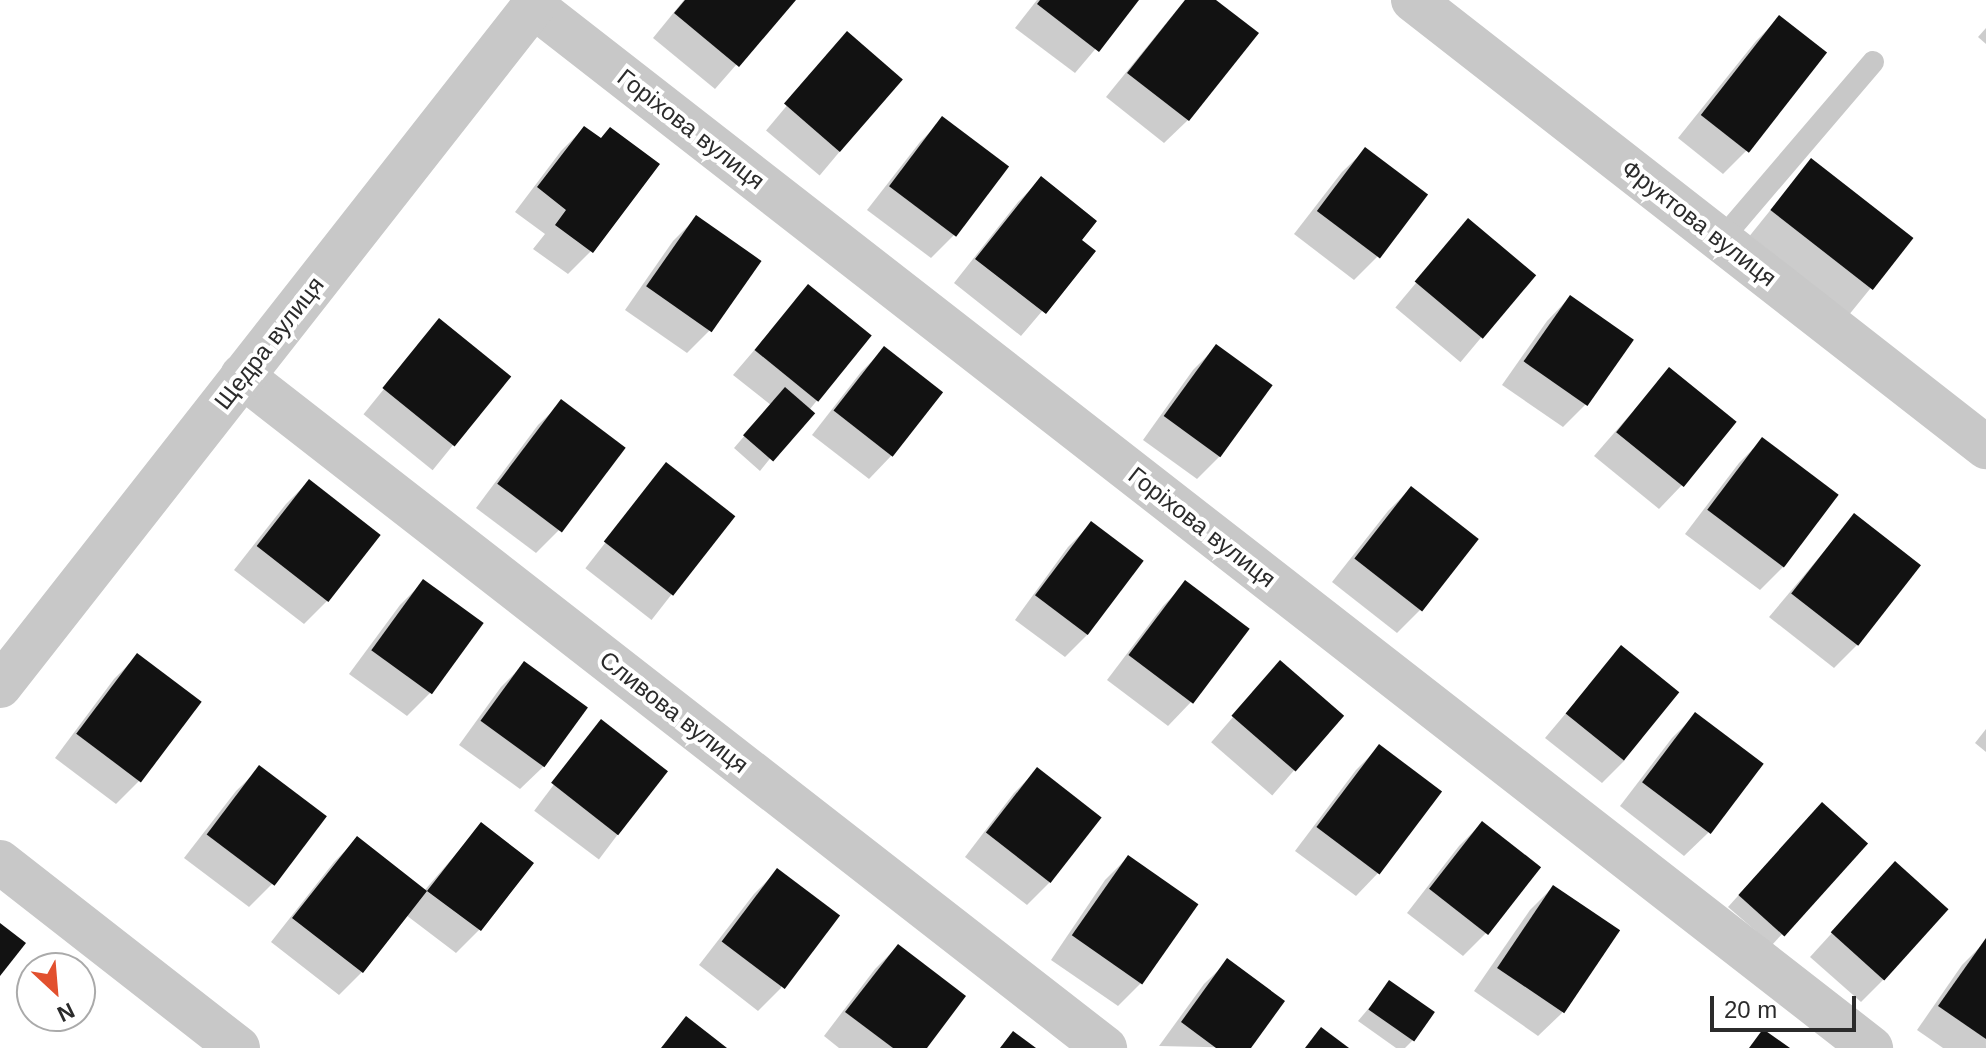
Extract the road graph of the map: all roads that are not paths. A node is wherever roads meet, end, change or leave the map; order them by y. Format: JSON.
{"nodes":[{"id":1,"x":1413,"y":0,"type":"edge"},
{"id":2,"x":536,"y":3,"type":"edge"},
{"id":3,"x":1873,"y":62,"type":"dead end"},
{"id":4,"x":1721,"y":240,"type":"junction"},
{"id":5,"x":242,"y":376,"type":"junction"},
{"id":6,"x":1986,"y":447,"type":"edge"},
{"id":7,"x":0,"y":686,"type":"edge"},
{"id":8,"x":0,"y":862,"type":"edge"},
{"id":9,"x":238,"y":1048,"type":"edge"},
{"id":10,"x":1105,"y":1048,"type":"edge"},
{"id":11,"x":1871,"y":1048,"type":"edge"}],
"edges":[{"from":1,"to":4,"type":"street","name":"Фруктова вулиця"},
{"from":2,"to":5,"type":"street","name":"Щедра вулиця"},
{"from":2,"to":11,"type":"street","name":"Горіхова вулиця"},
{"from":3,"to":4,"type":"lane"},
{"from":4,"to":6,"type":"street","name":"Фруктова вулиця"},
{"from":5,"to":7,"type":"street","name":"Щедра вулиця"},
{"from":5,"to":10,"type":"street","name":"Сливова вулиця"},
{"from":8,"to":9,"type":"street"}]}
